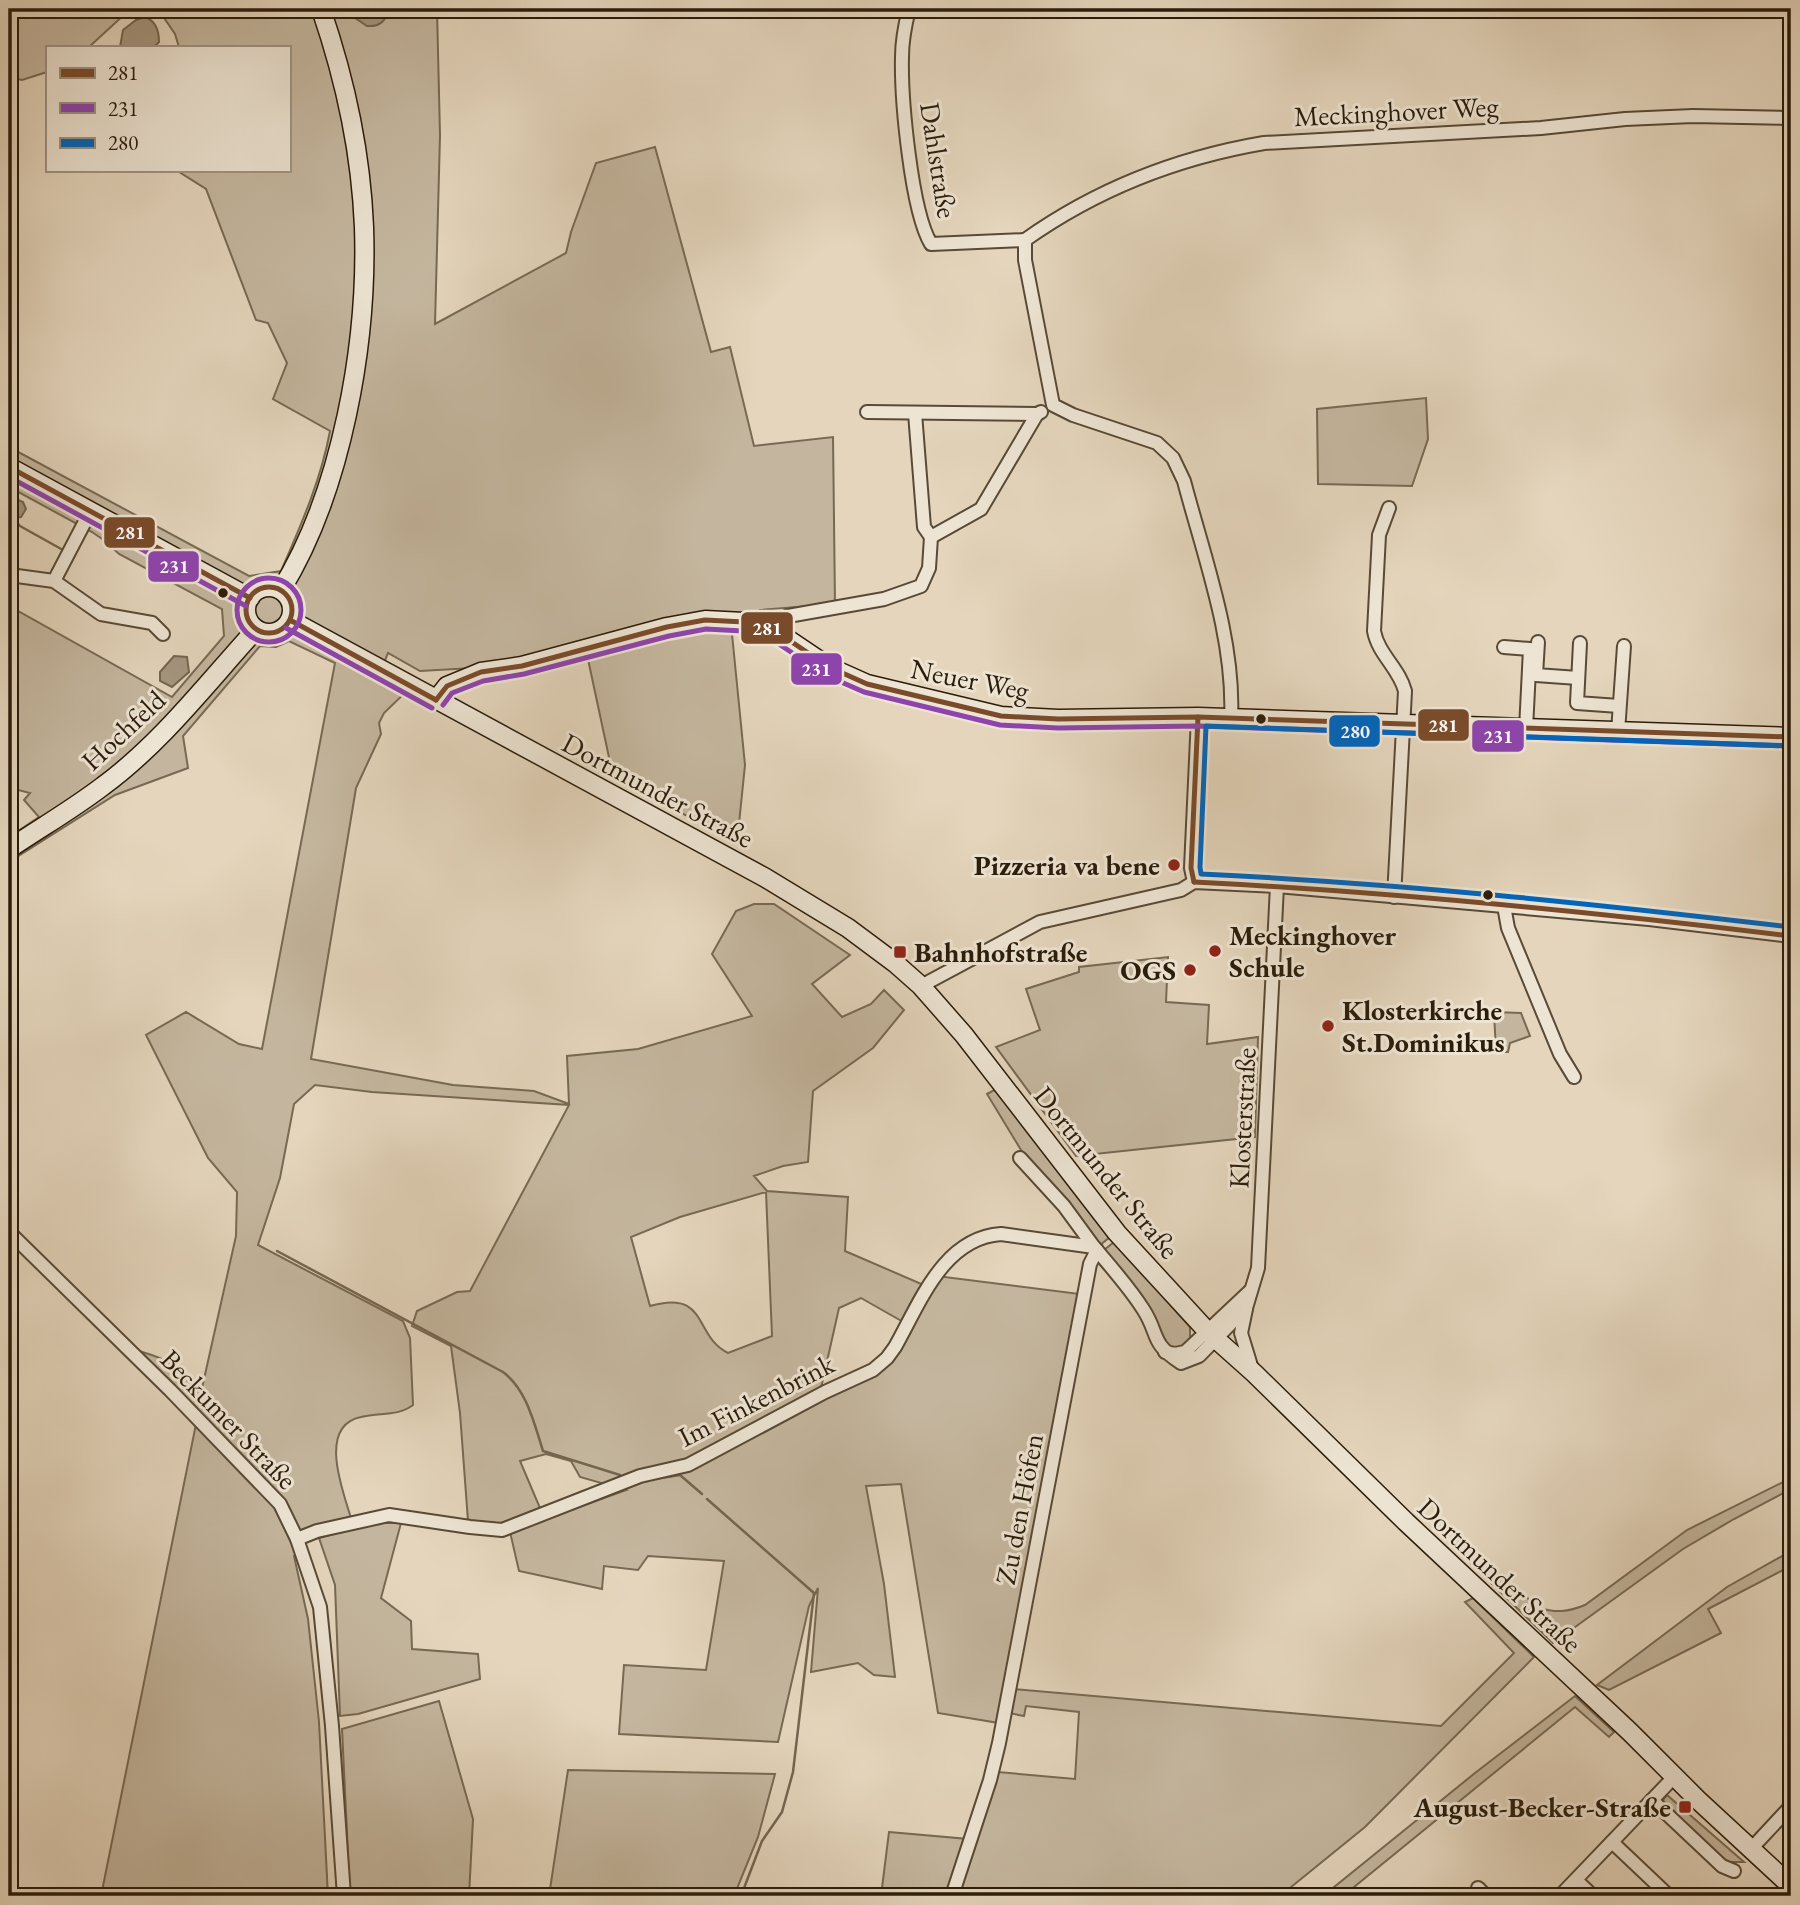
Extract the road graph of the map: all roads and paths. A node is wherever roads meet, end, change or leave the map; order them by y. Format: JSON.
{"nodes":[{"id":1,"x":321,"y":9,"type":"edge"},
{"id":2,"x":909,"y":9,"type":"edge"},
{"id":3,"x":1791,"y":118,"type":"edge"},
{"id":4,"x":1025,"y":240,"type":"junction"},
{"id":5,"x":1053,"y":405,"type":"junction"},
{"id":6,"x":867,"y":412,"type":"dead end"},
{"id":7,"x":915,"y":413,"type":"junction"},
{"id":8,"x":1037,"y":414,"type":"junction"},
{"id":9,"x":9,"y":467,"type":"edge"},
{"id":10,"x":1389,"y":508,"type":"dead end"},
{"id":11,"x":90,"y":512,"type":"junction"},
{"id":12,"x":931,"y":537,"type":"junction"},
{"id":13,"x":9,"y":571,"type":"edge"},
{"id":14,"x":54,"y":581,"type":"junction"},
{"id":15,"x":281,"y":590,"type":"junction"},
{"id":16,"x":250,"y":598,"type":"junction"},
{"id":17,"x":290,"y":620,"type":"junction"},
{"id":18,"x":253,"y":627,"type":"junction"},
{"id":19,"x":774,"y":630,"type":"junction"},
{"id":20,"x":163,"y":634,"type":"dead end"},
{"id":21,"x":1538,"y":642,"type":"dead end"},
{"id":22,"x":1580,"y":643,"type":"dead end"},
{"id":23,"x":1624,"y":646,"type":"dead end"},
{"id":24,"x":1504,"y":647,"type":"dead end"},
{"id":25,"x":1532,"y":675,"type":"junction"},
{"id":26,"x":1578,"y":678,"type":"junction"},
{"id":27,"x":436,"y":700,"type":"junction"},
{"id":28,"x":1619,"y":706,"type":"junction"},
{"id":29,"x":1198,"y":717,"type":"junction"},
{"id":30,"x":1231,"y":719,"type":"junction"},
{"id":31,"x":1402,"y":724,"type":"junction"},
{"id":32,"x":1526,"y":729,"type":"junction"},
{"id":33,"x":1618,"y":732,"type":"junction"},
{"id":34,"x":1791,"y":737,"type":"edge"},
{"id":35,"x":9,"y":849,"type":"edge"},
{"id":36,"x":1194,"y":882,"type":"junction"},
{"id":37,"x":1277,"y":886,"type":"junction"},
{"id":38,"x":1394,"y":897,"type":"junction"},
{"id":39,"x":1504,"y":906,"type":"junction"},
{"id":40,"x":1791,"y":936,"type":"edge"},
{"id":41,"x":921,"y":986,"type":"junction"},
{"id":42,"x":1574,"y":1077,"type":"dead end"},
{"id":43,"x":1020,"y":1158,"type":"dead end"},
{"id":44,"x":9,"y":1232,"type":"edge"},
{"id":45,"x":1096,"y":1249,"type":"junction"},
{"id":46,"x":1251,"y":1289,"type":"junction"},
{"id":47,"x":1246,"y":1308,"type":"junction"},
{"id":48,"x":1212,"y":1335,"type":"junction"},
{"id":49,"x":1254,"y":1373,"type":"junction"},
{"id":50,"x":297,"y":1539,"type":"junction"},
{"id":51,"x":1674,"y":1777,"type":"junction"},
{"id":52,"x":1652,"y":1800,"type":"junction"},
{"id":53,"x":1791,"y":1806,"type":"edge"},
{"id":54,"x":1612,"y":1842,"type":"junction"},
{"id":55,"x":1751,"y":1849,"type":"junction"},
{"id":56,"x":1734,"y":1871,"type":"dead end"},
{"id":57,"x":1576,"y":1880,"type":"junction"},
{"id":58,"x":1791,"y":1886,"type":"edge"},
{"id":59,"x":344,"y":1896,"type":"edge"},
{"id":60,"x":952,"y":1896,"type":"edge"},
{"id":61,"x":1560,"y":1896,"type":"edge"},
{"id":62,"x":1593,"y":1896,"type":"edge"},
{"id":63,"x":1669,"y":1896,"type":"edge"}],
"edges":[{"from":1,"to":15,"type":"main road"},
{"from":2,"to":4,"type":"street","name":"Dahlstraße"},
{"from":3,"to":4,"type":"street","name":"Meckinghover Weg"},
{"from":4,"to":5,"type":"street"},
{"from":5,"to":8,"type":"street"},
{"from":5,"to":30,"type":"street"},
{"from":6,"to":7,"type":"street"},
{"from":7,"to":8,"type":"street"},
{"from":7,"to":12,"type":"street"},
{"from":8,"to":12,"type":"street"},
{"from":9,"to":11,"type":"main road"},
{"from":10,"to":31,"type":"street"},
{"from":11,"to":14,"type":"street"},
{"from":11,"to":16,"type":"main road"},
{"from":12,"to":19,"type":"street"},
{"from":13,"to":14,"type":"street"},
{"from":14,"to":20,"type":"street"},
{"from":15,"to":16,"type":"main road"},
{"from":15,"to":17,"type":"main road"},
{"from":16,"to":18,"type":"main road"},
{"from":17,"to":18,"type":"main road"},
{"from":17,"to":27,"type":"main road","name":"Dortmunder Straße"},
{"from":18,"to":35,"type":"main road","name":"Hochfeld"},
{"from":19,"to":27,"type":"main road","name":"Neuer Weg"},
{"from":19,"to":29,"type":"main road","name":"Neuer Weg"},
{"from":21,"to":25,"type":"street"},
{"from":22,"to":26,"type":"street"},
{"from":23,"to":28,"type":"street"},
{"from":24,"to":25,"type":"street"},
{"from":25,"to":26,"type":"street"},
{"from":25,"to":32,"type":"street"},
{"from":26,"to":28,"type":"street"},
{"from":27,"to":41,"type":"main road","name":"Dortmunder Straße"},
{"from":28,"to":33,"type":"street"},
{"from":29,"to":30,"type":"main road","name":"Neuer Weg"},
{"from":29,"to":36,"type":"street"},
{"from":30,"to":31,"type":"main road","name":"Neuer Weg"},
{"from":31,"to":32,"type":"main road","name":"Neuer Weg"},
{"from":31,"to":38,"type":"street"},
{"from":32,"to":33,"type":"main road","name":"Neuer Weg"},
{"from":33,"to":34,"type":"main road","name":"Neuer Weg"},
{"from":36,"to":37,"type":"street"},
{"from":36,"to":41,"type":"street"},
{"from":37,"to":38,"type":"street"},
{"from":37,"to":46,"type":"street","name":"Klosterstraße"},
{"from":38,"to":39,"type":"street"},
{"from":39,"to":40,"type":"street"},
{"from":39,"to":42,"type":"street"},
{"from":41,"to":48,"type":"main road","name":"Dortmunder Straße"},
{"from":43,"to":45,"type":"street"},
{"from":44,"to":50,"type":"street","name":"Beckumer Straße"},
{"from":45,"to":48,"type":"street"},
{"from":45,"to":50,"type":"street","name":"Im Finkenbrink"},
{"from":45,"to":60,"type":"street","name":"Zu den Höfen"},
{"from":46,"to":47,"type":"street","name":"Klosterstraße"},
{"from":46,"to":48,"type":"street"},
{"from":47,"to":48,"type":"street"},
{"from":47,"to":49,"type":"street","name":"Klosterstraße"},
{"from":48,"to":49,"type":"main road","name":"Dortmunder Straße"},
{"from":49,"to":51,"type":"main road","name":"Dortmunder Straße"},
{"from":50,"to":59,"type":"street","name":"Beckumer Straße"},
{"from":51,"to":52,"type":"street"},
{"from":51,"to":55,"type":"main road","name":"Dortmunder Straße"},
{"from":52,"to":54,"type":"street"},
{"from":52,"to":56,"type":"street"},
{"from":53,"to":55,"type":"street"},
{"from":54,"to":57,"type":"street"},
{"from":54,"to":63,"type":"street"},
{"from":55,"to":58,"type":"main road","name":"Dortmunder Straße"},
{"from":57,"to":61,"type":"street"},
{"from":57,"to":62,"type":"street"}]}
